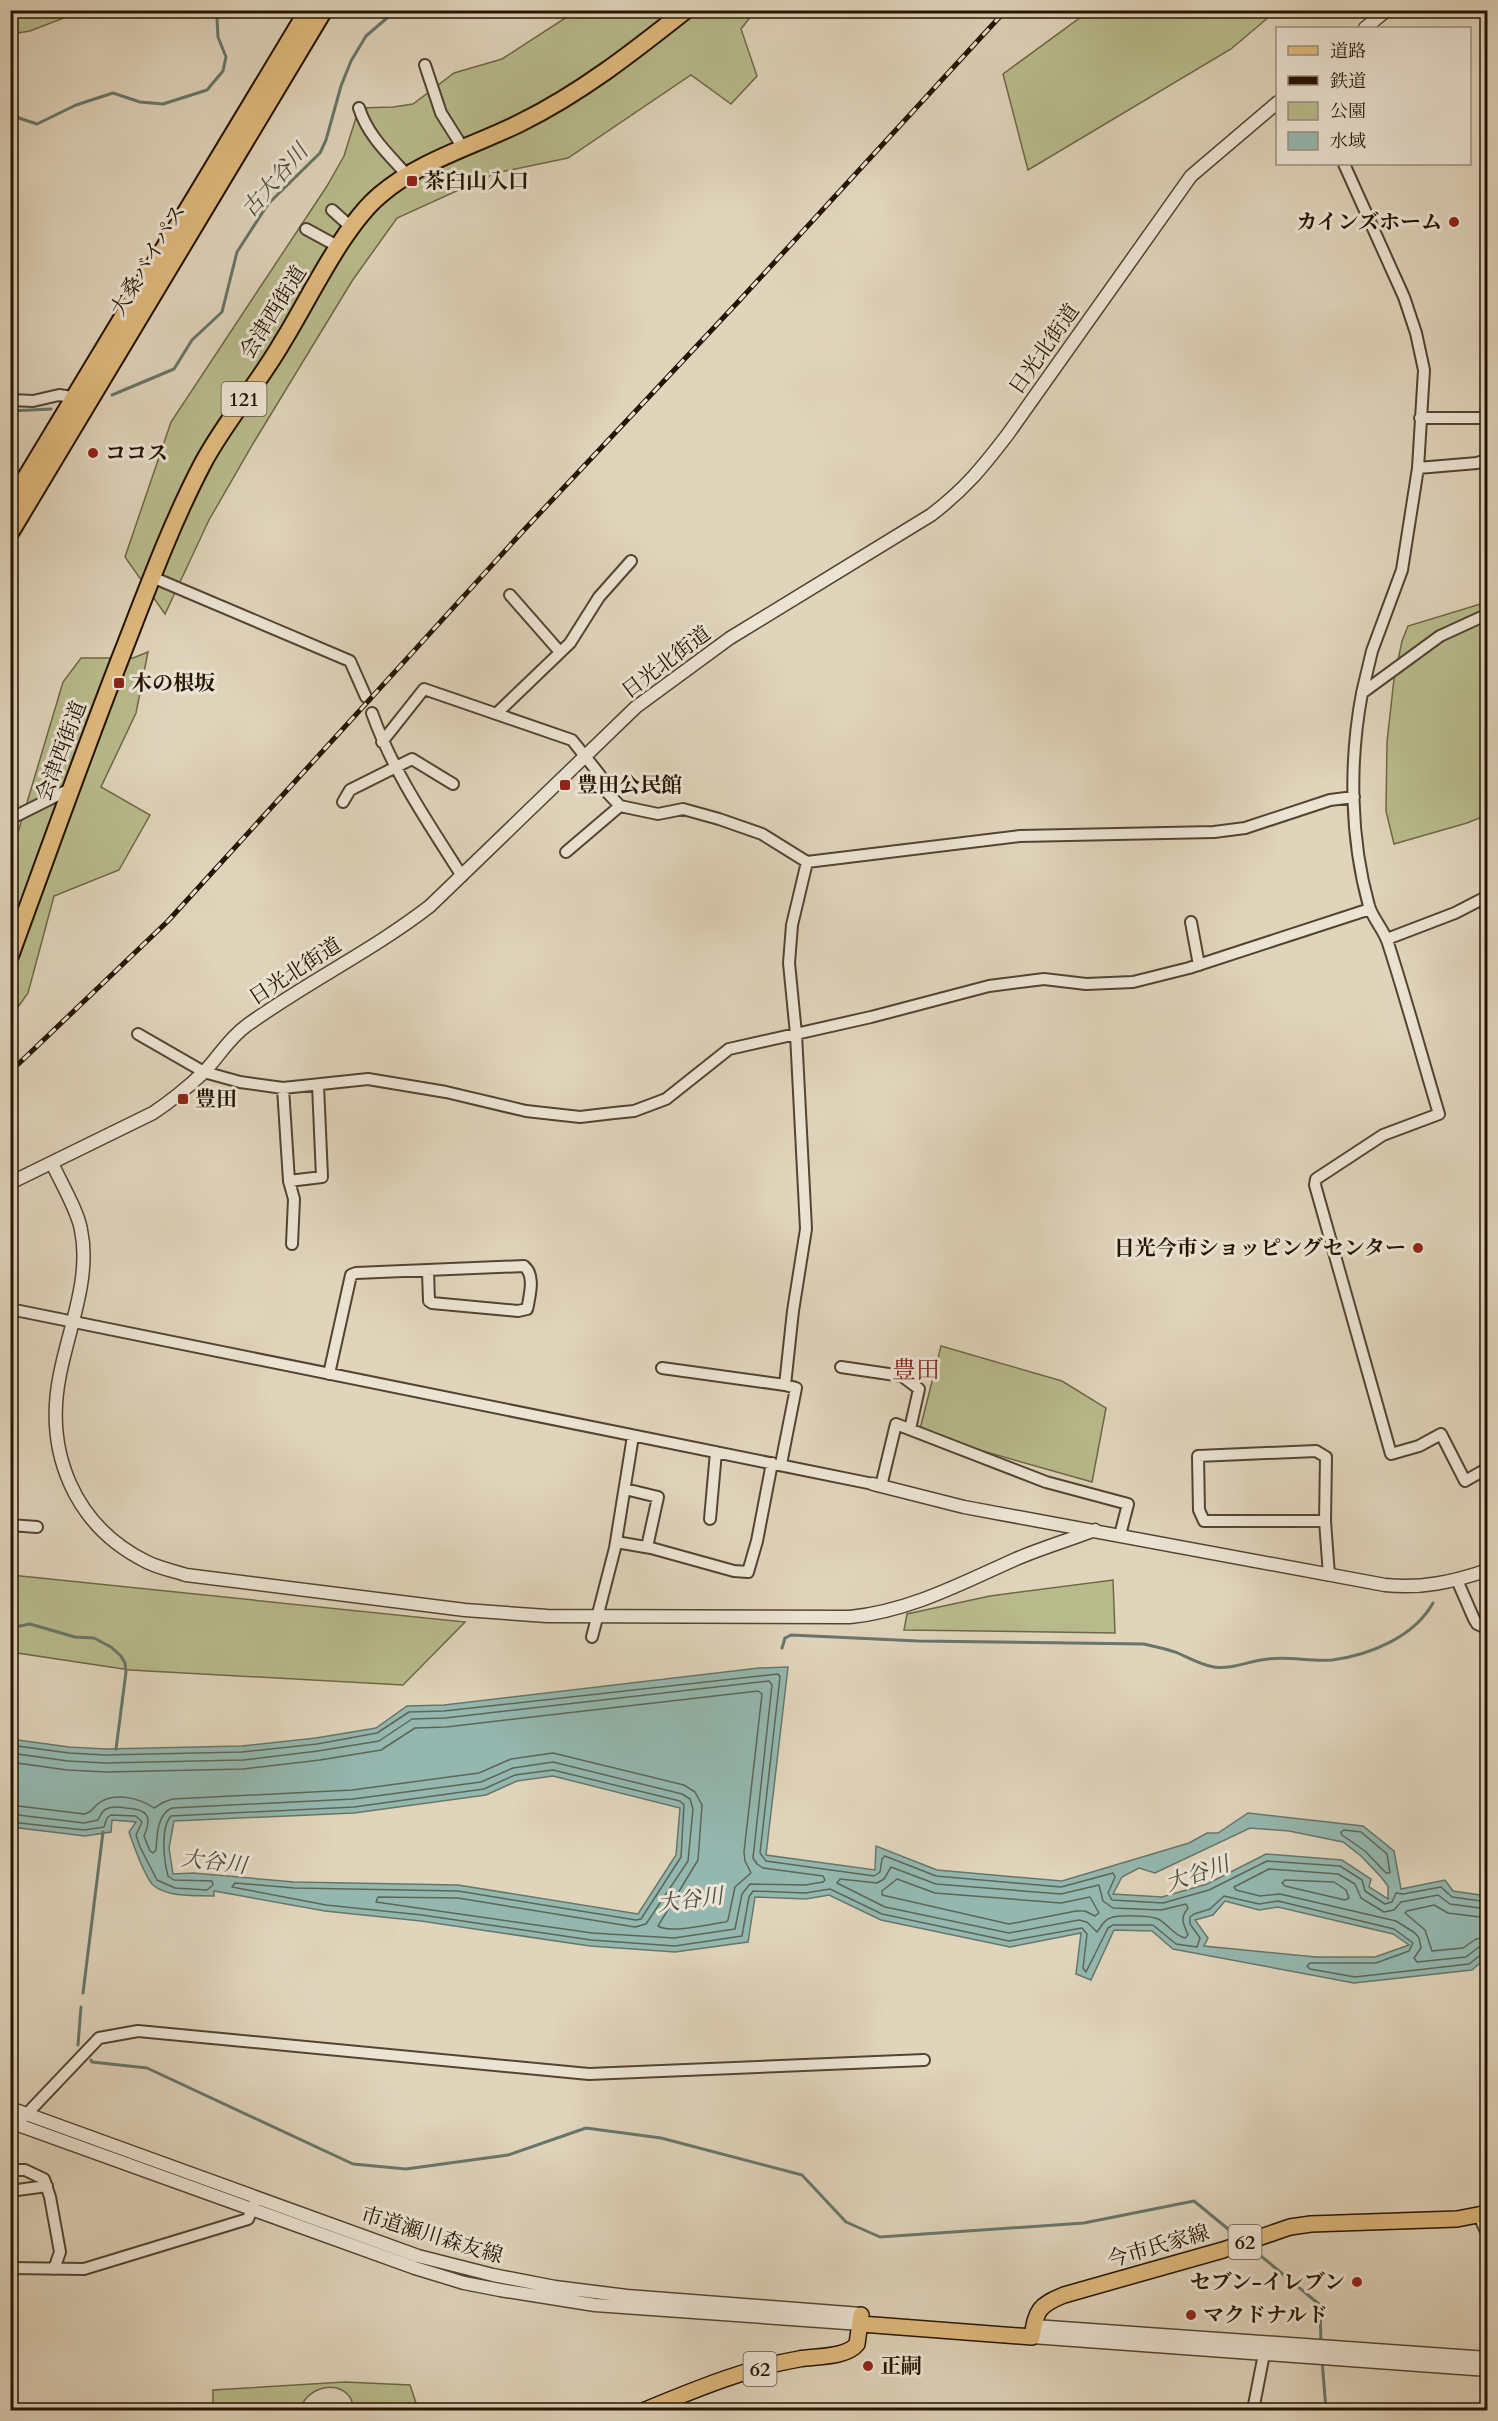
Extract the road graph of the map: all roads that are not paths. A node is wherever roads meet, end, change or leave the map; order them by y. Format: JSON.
{"nodes":[{"id":1,"x":308,"y":10,"type":"edge"},
{"id":2,"x":324,"y":10,"type":"edge"},
{"id":3,"x":1387,"y":10,"type":"edge"},
{"id":4,"x":679,"y":13,"type":"edge"},
{"id":5,"x":1366,"y":27,"type":"edge"},
{"id":6,"x":425,"y":65,"type":"dead end"},
{"id":7,"x":1276,"y":104,"type":"edge"},
{"id":8,"x":359,"y":108,"type":"dead end"},
{"id":9,"x":463,"y":148,"type":"junction"},
{"id":10,"x":1344,"y":165,"type":"edge"},
{"id":11,"x":408,"y":176,"type":"junction"},
{"id":12,"x":332,"y":210,"type":"dead end"},
{"id":13,"x":352,"y":228,"type":"junction"},
{"id":14,"x":306,"y":229,"type":"dead end"},
{"id":15,"x":339,"y":247,"type":"junction"},
{"id":16,"x":82,"y":399,"type":"junction"},
{"id":17,"x":10,"y":400,"type":"edge"},
{"id":18,"x":1420,"y":418,"type":"junction"},
{"id":19,"x":1488,"y":418,"type":"edge"},
{"id":20,"x":1488,"y":459,"type":"edge"},
{"id":21,"x":1419,"y":468,"type":"junction"},
{"id":22,"x":10,"y":504,"type":"edge"},
{"id":23,"x":10,"y":534,"type":"edge"},
{"id":24,"x":631,"y":561,"type":"dead end"},
{"id":25,"x":152,"y":577,"type":"junction"},
{"id":26,"x":510,"y":595,"type":"dead end"},
{"id":27,"x":1488,"y":614,"type":"edge"},
{"id":28,"x":560,"y":652,"type":"junction"},
{"id":29,"x":1362,"y":693,"type":"junction"},
{"id":30,"x":366,"y":697,"type":"dead end"},
{"id":31,"x":372,"y":713,"type":"dead end"},
{"id":32,"x":496,"y":714,"type":"junction"},
{"id":33,"x":382,"y":742,"type":"junction"},
{"id":34,"x":584,"y":755,"type":"junction"},
{"id":35,"x":396,"y":766,"type":"junction"},
{"id":36,"x":453,"y":784,"type":"dead end"},
{"id":37,"x":70,"y":789,"type":"junction"},
{"id":38,"x":1354,"y":797,"type":"junction"},
{"id":39,"x":343,"y":802,"type":"dead end"},
{"id":40,"x":620,"y":806,"type":"junction"},
{"id":41,"x":10,"y":819,"type":"edge"},
{"id":42,"x":566,"y":852,"type":"dead end"},
{"id":43,"x":807,"y":862,"type":"junction"},
{"id":44,"x":462,"y":876,"type":"junction"},
{"id":45,"x":1488,"y":896,"type":"edge"},
{"id":46,"x":1370,"y":909,"type":"junction"},
{"id":47,"x":1191,"y":922,"type":"dead end"},
{"id":48,"x":1387,"y":939,"type":"junction"},
{"id":49,"x":10,"y":956,"type":"edge"},
{"id":50,"x":1199,"y":965,"type":"junction"},
{"id":51,"x":138,"y":1034,"type":"dead end"},
{"id":52,"x":796,"y":1034,"type":"junction"},
{"id":53,"x":204,"y":1072,"type":"junction"},
{"id":54,"x":318,"y":1085,"type":"junction"},
{"id":55,"x":283,"y":1088,"type":"junction"},
{"id":56,"x":52,"y":1163,"type":"junction"},
{"id":57,"x":289,"y":1181,"type":"junction"},
{"id":58,"x":10,"y":1183,"type":"edge"},
{"id":59,"x":292,"y":1244,"type":"dead end"},
{"id":60,"x":429,"y":1270,"type":"junction"},
{"id":61,"x":10,"y":1310,"type":"edge"},
{"id":62,"x":72,"y":1321,"type":"junction"},
{"id":63,"x":841,"y":1367,"type":"dead end"},
{"id":64,"x":662,"y":1368,"type":"dead end"},
{"id":65,"x":329,"y":1374,"type":"junction"},
{"id":66,"x":785,"y":1385,"type":"junction"},
{"id":67,"x":910,"y":1429,"type":"junction"},
{"id":68,"x":633,"y":1436,"type":"junction"},
{"id":69,"x":716,"y":1452,"type":"junction"},
{"id":70,"x":776,"y":1463,"type":"junction"},
{"id":71,"x":1488,"y":1468,"type":"edge"},
{"id":72,"x":877,"y":1485,"type":"junction"},
{"id":73,"x":625,"y":1489,"type":"junction"},
{"id":74,"x":710,"y":1519,"type":"dead end"},
{"id":75,"x":1325,"y":1521,"type":"junction"},
{"id":76,"x":10,"y":1525,"type":"edge"},
{"id":77,"x":37,"y":1527,"type":"dead end"},
{"id":78,"x":1095,"y":1530,"type":"junction"},
{"id":79,"x":1120,"y":1535,"type":"junction"},
{"id":80,"x":616,"y":1542,"type":"junction"},
{"id":81,"x":647,"y":1547,"type":"junction"},
{"id":82,"x":1488,"y":1570,"type":"edge"},
{"id":83,"x":1329,"y":1575,"type":"junction"},
{"id":84,"x":1457,"y":1580,"type":"junction"},
{"id":85,"x":597,"y":1617,"type":"junction"},
{"id":86,"x":1488,"y":1629,"type":"edge"},
{"id":87,"x":592,"y":1637,"type":"dead end"},
{"id":88,"x":924,"y":2060,"type":"dead end"},
{"id":89,"x":10,"y":2108,"type":"edge"},
{"id":90,"x":24,"y":2114,"type":"junction"},
{"id":91,"x":14,"y":2124,"type":"edge"},
{"id":92,"x":10,"y":2170,"type":"edge"},
{"id":93,"x":47,"y":2186,"type":"junction"},
{"id":94,"x":10,"y":2191,"type":"edge"},
{"id":95,"x":254,"y":2204,"type":"junction"},
{"id":96,"x":1483,"y":2215,"type":"edge"},
{"id":97,"x":1488,"y":2236,"type":"edge"},
{"id":98,"x":10,"y":2268,"type":"edge"},
{"id":99,"x":54,"y":2270,"type":"junction"},
{"id":100,"x":861,"y":2319,"type":"junction"},
{"id":101,"x":1033,"y":2331,"type":"junction"},
{"id":102,"x":1264,"y":2354,"type":"junction"},
{"id":103,"x":1488,"y":2358,"type":"edge"},
{"id":104,"x":1488,"y":2370,"type":"edge"},
{"id":105,"x":645,"y":2410,"type":"edge"},
{"id":106,"x":1253,"y":2410,"type":"edge"}],
"edges":[{"from":1,"to":16,"type":"highway","name":"大桑バイパス"},
{"from":2,"to":16,"type":"highway","name":"大桑バイパス"},
{"from":3,"to":5,"type":"street"},
{"from":4,"to":9,"type":"highway","name":"会津西街道","number":"121"},
{"from":6,"to":9,"type":"street"},
{"from":7,"to":34,"type":"street","name":"日光北街道"},
{"from":8,"to":11,"type":"street"},
{"from":9,"to":11,"type":"highway","name":"会津西街道","number":"121"},
{"from":10,"to":18,"type":"street"},
{"from":11,"to":13,"type":"highway","name":"会津西街道","number":"121"},
{"from":12,"to":13,"type":"street"},
{"from":13,"to":15,"type":"highway","name":"会津西街道","number":"121"},
{"from":14,"to":15,"type":"street"},
{"from":15,"to":25,"type":"highway","name":"会津西街道","number":"121"},
{"from":16,"to":17,"type":"street"},
{"from":16,"to":22,"type":"highway","name":"大桑バイパス"},
{"from":16,"to":23,"type":"highway","name":"大桑バイパス"},
{"from":18,"to":19,"type":"street"},
{"from":18,"to":21,"type":"street"},
{"from":20,"to":21,"type":"street"},
{"from":21,"to":29,"type":"street"},
{"from":24,"to":28,"type":"street"},
{"from":25,"to":30,"type":"street"},
{"from":25,"to":37,"type":"highway","name":"会津西街道","number":"121"},
{"from":26,"to":28,"type":"street"},
{"from":27,"to":29,"type":"street"},
{"from":28,"to":32,"type":"street"},
{"from":29,"to":38,"type":"street"},
{"from":31,"to":33,"type":"street"},
{"from":32,"to":33,"type":"street"},
{"from":32,"to":34,"type":"street"},
{"from":33,"to":35,"type":"street"},
{"from":34,"to":40,"type":"street"},
{"from":34,"to":44,"type":"street","name":"日光北街道"},
{"from":35,"to":36,"type":"street"},
{"from":35,"to":39,"type":"street"},
{"from":35,"to":44,"type":"street"},
{"from":37,"to":41,"type":"street"},
{"from":37,"to":49,"type":"highway","name":"会津西街道","number":"121"},
{"from":38,"to":43,"type":"street"},
{"from":38,"to":46,"type":"street"},
{"from":40,"to":42,"type":"street"},
{"from":40,"to":43,"type":"street"},
{"from":43,"to":52,"type":"street"},
{"from":44,"to":53,"type":"street","name":"日光北街道"},
{"from":45,"to":48,"type":"street"},
{"from":46,"to":48,"type":"street"},
{"from":46,"to":50,"type":"street"},
{"from":47,"to":50,"type":"street"},
{"from":48,"to":71,"type":"street"},
{"from":50,"to":52,"type":"street"},
{"from":51,"to":53,"type":"street"},
{"from":52,"to":54,"type":"street"},
{"from":52,"to":66,"type":"street"},
{"from":53,"to":55,"type":"street"},
{"from":53,"to":56,"type":"street","name":"日光北街道"},
{"from":54,"to":55,"type":"street"},
{"from":54,"to":57,"type":"street"},
{"from":55,"to":57,"type":"street"},
{"from":56,"to":58,"type":"street","name":"日光北街道"},
{"from":56,"to":62,"type":"street"},
{"from":57,"to":59,"type":"street"},
{"from":60,"to":60,"type":"street"},
{"from":60,"to":65,"type":"street"},
{"from":61,"to":62,"type":"street"},
{"from":62,"to":65,"type":"street"},
{"from":62,"to":85,"type":"street"},
{"from":63,"to":67,"type":"street"},
{"from":64,"to":66,"type":"street"},
{"from":65,"to":68,"type":"street"},
{"from":66,"to":70,"type":"street"},
{"from":67,"to":72,"type":"street"},
{"from":67,"to":79,"type":"street"},
{"from":68,"to":69,"type":"street"},
{"from":68,"to":73,"type":"street"},
{"from":69,"to":70,"type":"street"},
{"from":69,"to":74,"type":"street"},
{"from":70,"to":72,"type":"street"},
{"from":70,"to":81,"type":"street"},
{"from":72,"to":78,"type":"street"},
{"from":73,"to":80,"type":"street"},
{"from":73,"to":81,"type":"street"},
{"from":75,"to":75,"type":"street"},
{"from":75,"to":83,"type":"street"},
{"from":76,"to":77,"type":"street"},
{"from":78,"to":79,"type":"street"},
{"from":78,"to":85,"type":"street"},
{"from":79,"to":83,"type":"street"},
{"from":80,"to":81,"type":"street"},
{"from":80,"to":85,"type":"street"},
{"from":82,"to":84,"type":"street"},
{"from":83,"to":84,"type":"street"},
{"from":84,"to":86,"type":"street"},
{"from":85,"to":87,"type":"street"},
{"from":88,"to":90,"type":"street"},
{"from":89,"to":90,"type":"street","name":"市道瀬川森友線"},
{"from":90,"to":91,"type":"street"},
{"from":90,"to":95,"type":"street","name":"市道瀬川森友線"},
{"from":91,"to":95,"type":"street","name":"市道瀬川森友線"},
{"from":92,"to":93,"type":"street"},
{"from":93,"to":94,"type":"street"},
{"from":93,"to":99,"type":"street"},
{"from":95,"to":99,"type":"street"},
{"from":95,"to":100,"type":"street","name":"市道瀬川森友線"},
{"from":96,"to":97,"type":"street"},
{"from":96,"to":101,"type":"main road","name":"今市氏家線","number":"62"},
{"from":98,"to":99,"type":"street"},
{"from":100,"to":101,"type":"main road"},
{"from":100,"to":105,"type":"main road","number":"62"},
{"from":101,"to":102,"type":"street"},
{"from":101,"to":103,"type":"street"},
{"from":102,"to":104,"type":"street"},
{"from":102,"to":106,"type":"street"}]}
